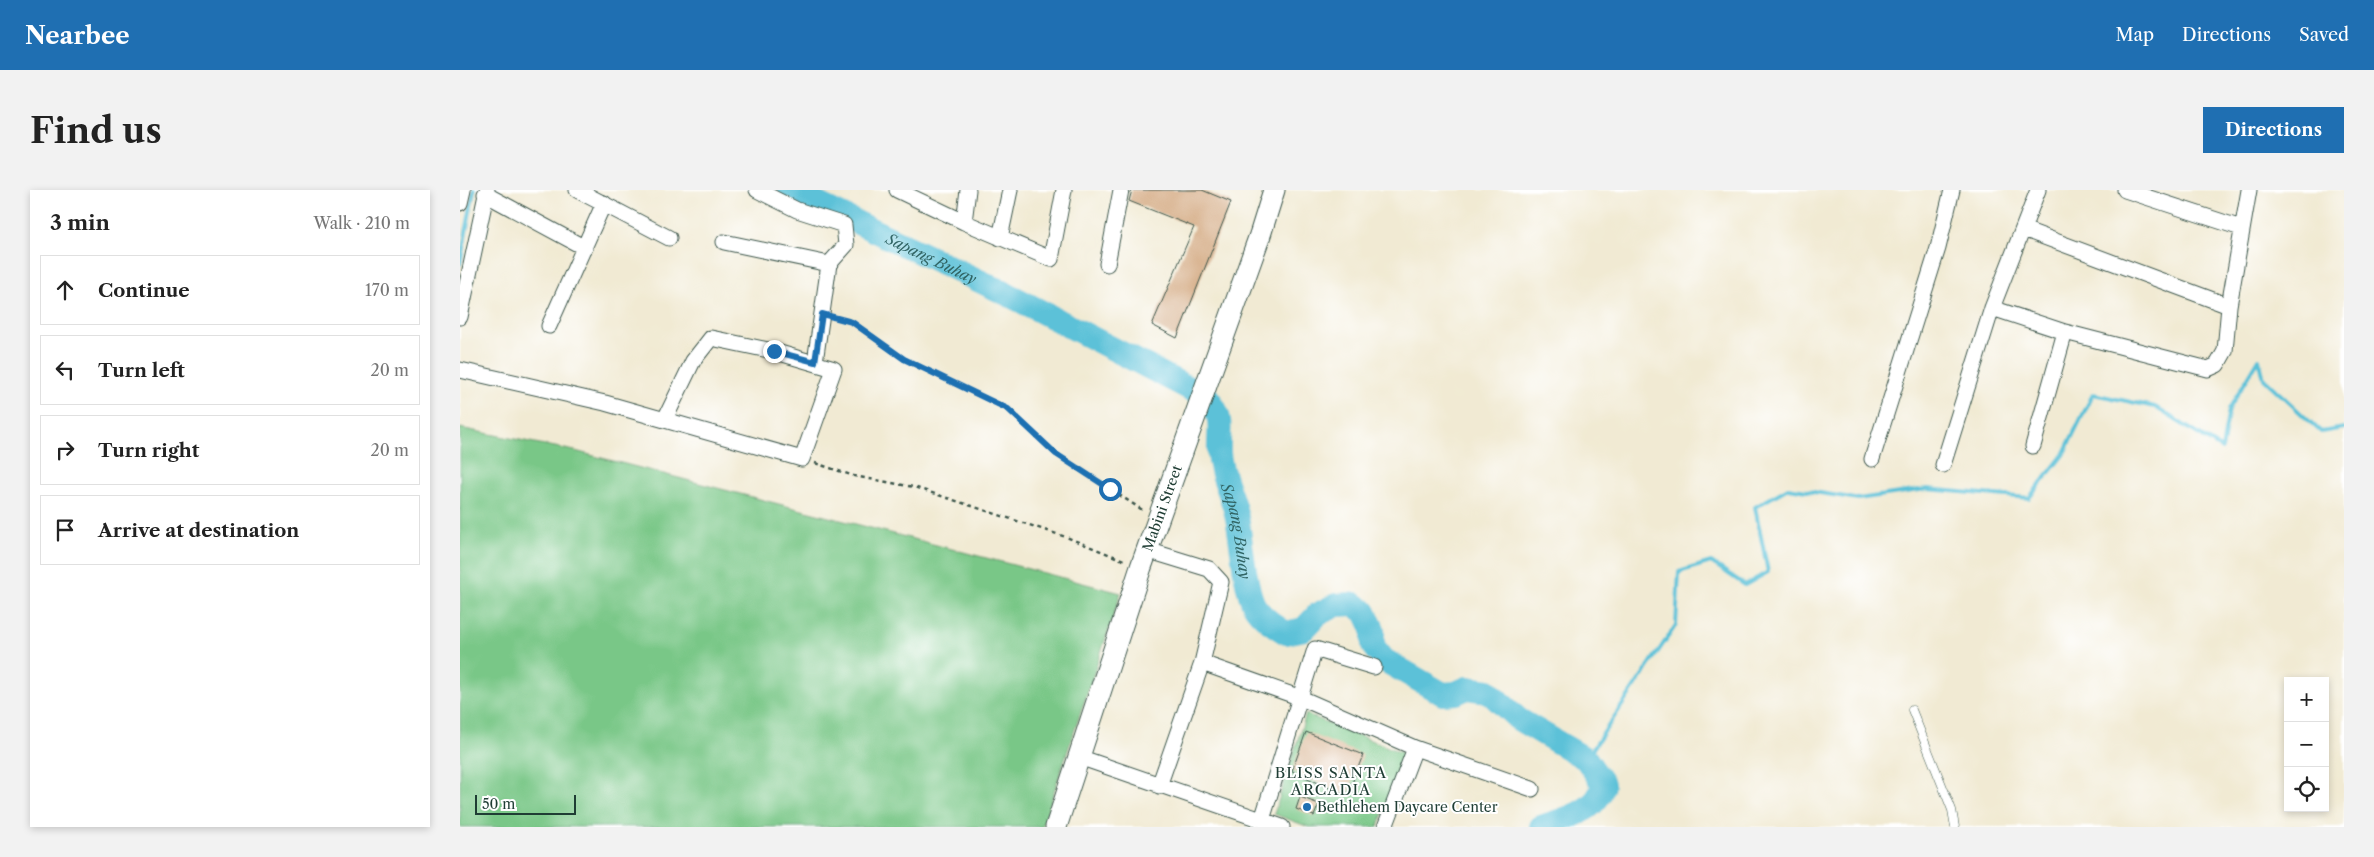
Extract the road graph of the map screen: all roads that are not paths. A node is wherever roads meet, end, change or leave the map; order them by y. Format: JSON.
{"nodes":[{"id":1,"x":463,"y":190,"type":"edge"},
{"id":2,"x":577,"y":190,"type":"edge"},
{"id":3,"x":757,"y":190,"type":"edge"},
{"id":4,"x":968,"y":190,"type":"edge"},
{"id":5,"x":1010,"y":190,"type":"edge"},
{"id":6,"x":1064,"y":190,"type":"edge"},
{"id":7,"x":1120,"y":190,"type":"edge"},
{"id":8,"x":1274,"y":190,"type":"edge"},
{"id":9,"x":1952,"y":190,"type":"edge"},
{"id":10,"x":2038,"y":190,"type":"edge"},
{"id":11,"x":2125,"y":190,"type":"edge"},
{"id":12,"x":2249,"y":190,"type":"edge"},
{"id":13,"x":486,"y":192,"type":"edge"},
{"id":14,"x":904,"y":192,"type":"edge"},
{"id":15,"x":460,"y":203,"type":"edge"},
{"id":16,"x":604,"y":203,"type":"junction"},
{"id":17,"x":964,"y":222,"type":"junction"},
{"id":18,"x":2023,"y":228,"type":"junction"},
{"id":19,"x":2241,"y":228,"type":"junction"},
{"id":20,"x":669,"y":238,"type":"dead end"},
{"id":21,"x":1000,"y":238,"type":"junction"},
{"id":22,"x":724,"y":242,"type":"dead end"},
{"id":23,"x":585,"y":248,"type":"junction"},
{"id":24,"x":829,"y":264,"type":"junction"},
{"id":25,"x":1107,"y":264,"type":"dead end"},
{"id":26,"x":2229,"y":306,"type":"junction"},
{"id":27,"x":1992,"y":308,"type":"junction"},
{"id":28,"x":460,"y":316,"type":"edge"},
{"id":29,"x":550,"y":326,"type":"dead end"},
{"id":30,"x":2065,"y":332,"type":"junction"},
{"id":31,"x":815,"y":362,"type":"junction"},
{"id":32,"x":460,"y":370,"type":"edge"},
{"id":33,"x":665,"y":419,"type":"junction"},
{"id":34,"x":2033,"y":446,"type":"dead end"},
{"id":35,"x":1872,"y":459,"type":"dead end"},
{"id":36,"x":1942,"y":465,"type":"dead end"},
{"id":37,"x":1147,"y":550,"type":"junction"},
{"id":38,"x":1202,"y":663,"type":"junction"},
{"id":39,"x":1374,"y":667,"type":"dead end"},
{"id":40,"x":1301,"y":698,"type":"junction"},
{"id":41,"x":1912,"y":710,"type":"dead end"},
{"id":42,"x":1415,"y":748,"type":"junction"},
{"id":43,"x":1079,"y":757,"type":"junction"},
{"id":44,"x":1159,"y":786,"type":"junction"},
{"id":45,"x":1532,"y":789,"type":"dead end"},
{"id":46,"x":1262,"y":820,"type":"junction"},
{"id":47,"x":1056,"y":827,"type":"edge"},
{"id":48,"x":1282,"y":827,"type":"edge"},
{"id":49,"x":1385,"y":827,"type":"edge"},
{"id":50,"x":1955,"y":827,"type":"edge"}],
"edges":[{"from":1,"to":15,"type":"street"},
{"from":2,"to":16,"type":"street"},
{"from":3,"to":24,"type":"street"},
{"from":4,"to":17,"type":"street"},
{"from":5,"to":21,"type":"street"},
{"from":6,"to":21,"type":"street"},
{"from":7,"to":25,"type":"street"},
{"from":8,"to":37,"type":"main road","name":"Mabini Street"},
{"from":9,"to":35,"type":"street"},
{"from":10,"to":18,"type":"street"},
{"from":11,"to":19,"type":"street"},
{"from":12,"to":19,"type":"street"},
{"from":13,"to":23,"type":"street"},
{"from":13,"to":28,"type":"street"},
{"from":14,"to":17,"type":"street"},
{"from":16,"to":20,"type":"street"},
{"from":16,"to":23,"type":"street"},
{"from":17,"to":21,"type":"street"},
{"from":18,"to":26,"type":"street"},
{"from":18,"to":27,"type":"street"},
{"from":19,"to":26,"type":"street"},
{"from":22,"to":24,"type":"street"},
{"from":23,"to":29,"type":"street"},
{"from":24,"to":31,"type":"street"},
{"from":26,"to":30,"type":"street"},
{"from":27,"to":30,"type":"street"},
{"from":27,"to":36,"type":"street"},
{"from":30,"to":34,"type":"street"},
{"from":31,"to":33,"type":"street"},
{"from":31,"to":33,"type":"street"},
{"from":32,"to":33,"type":"street"},
{"from":37,"to":38,"type":"street"},
{"from":37,"to":43,"type":"main road","name":"Mabini Street"},
{"from":38,"to":40,"type":"street"},
{"from":38,"to":44,"type":"street"},
{"from":39,"to":40,"type":"street"},
{"from":40,"to":42,"type":"street"},
{"from":40,"to":46,"type":"street"},
{"from":41,"to":50,"type":"lane"},
{"from":42,"to":45,"type":"street"},
{"from":42,"to":49,"type":"street"},
{"from":43,"to":44,"type":"street"},
{"from":43,"to":47,"type":"main road","name":"Mabini Street"},
{"from":44,"to":46,"type":"street"},
{"from":46,"to":48,"type":"street"}]}
